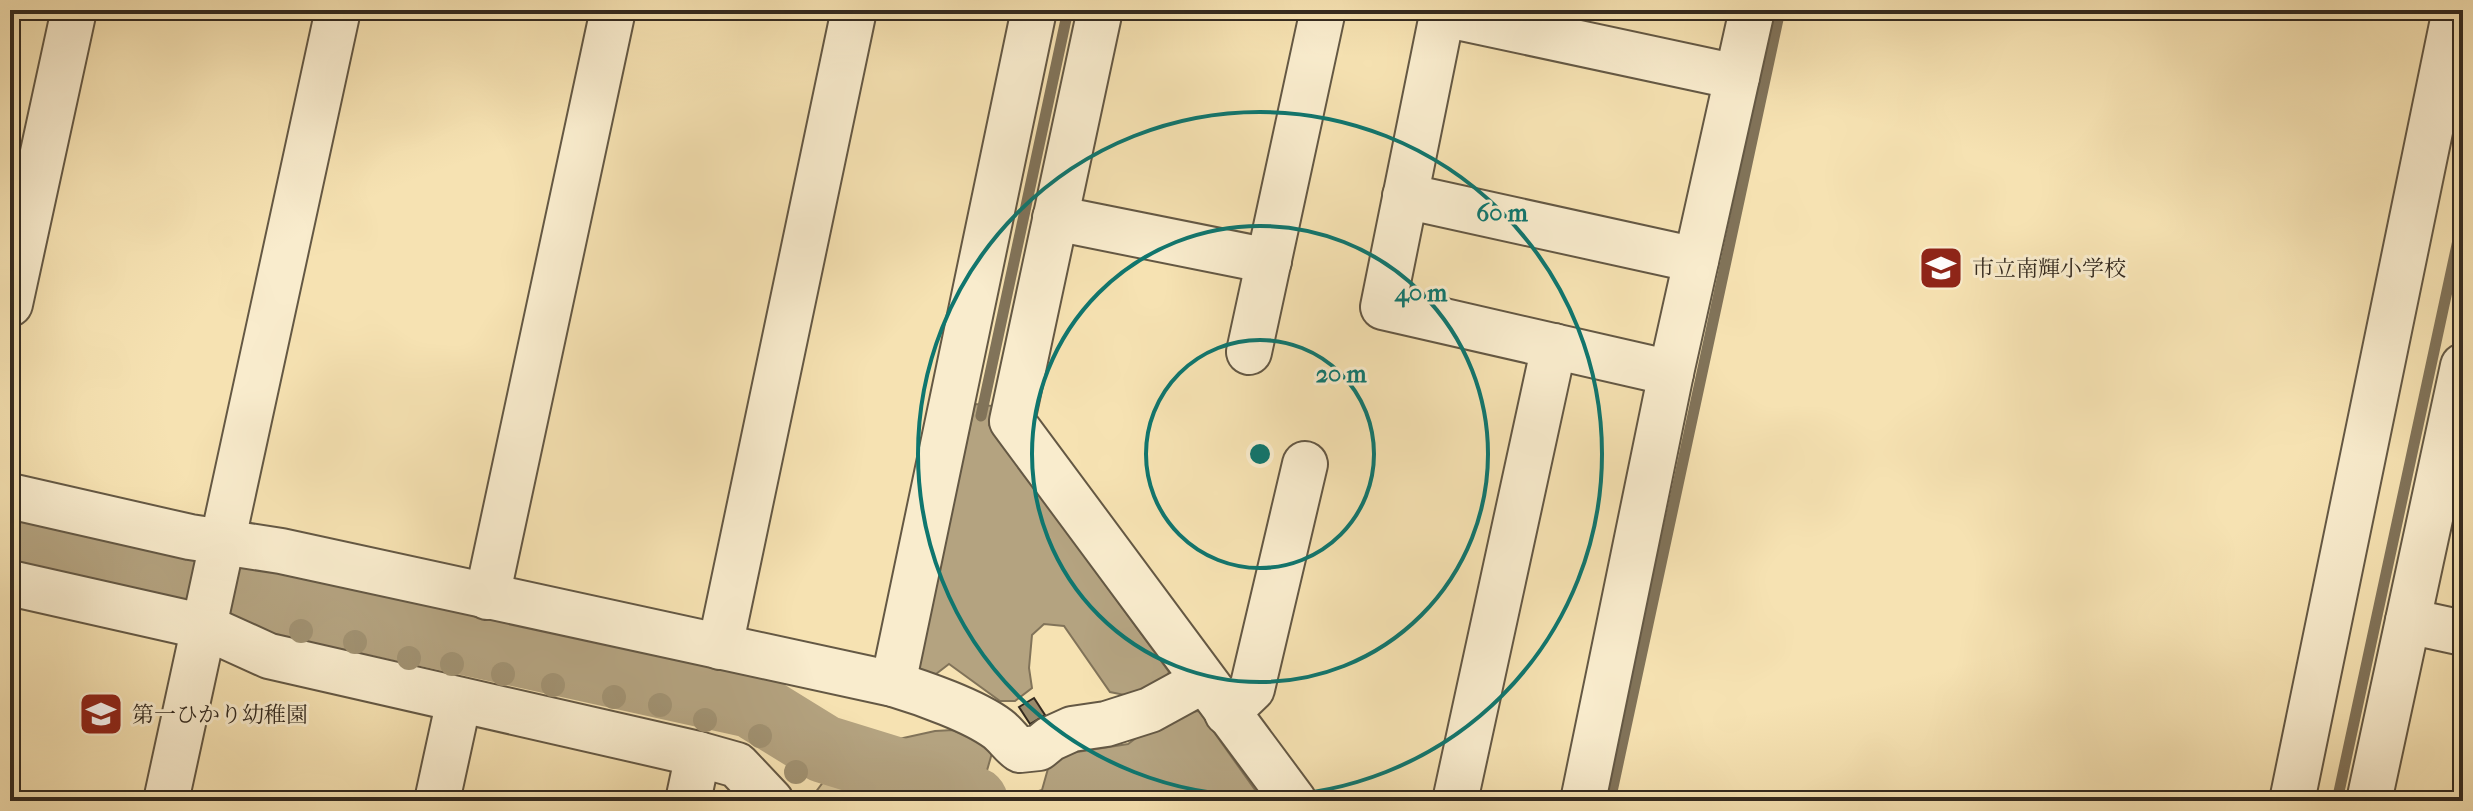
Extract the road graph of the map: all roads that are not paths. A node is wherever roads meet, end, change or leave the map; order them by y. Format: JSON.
{"nodes":[{"id":1,"x":74,"y":10,"type":"edge"},
{"id":2,"x":338,"y":10,"type":"edge"},
{"id":3,"x":613,"y":10,"type":"edge"},
{"id":4,"x":854,"y":10,"type":"edge"},
{"id":5,"x":1034,"y":10,"type":"edge"},
{"id":6,"x":1100,"y":10,"type":"edge"},
{"id":7,"x":1323,"y":10,"type":"edge"},
{"id":8,"x":1752,"y":10,"type":"edge"},
{"id":9,"x":2455,"y":10,"type":"edge"},
{"id":10,"x":1443,"y":12,"type":"edge"},
{"id":11,"x":1737,"y":77,"type":"junction"},
{"id":12,"x":1405,"y":196,"type":"junction"},
{"id":13,"x":1055,"y":218,"type":"junction"},
{"id":14,"x":1696,"y":260,"type":"junction"},
{"id":15,"x":1269,"y":261,"type":"junction"},
{"id":16,"x":10,"y":304,"type":"edge"},
{"id":17,"x":1554,"y":346,"type":"junction"},
{"id":18,"x":1249,"y":352,"type":"dead end"},
{"id":19,"x":2463,"y":366,"type":"edge"},
{"id":20,"x":1671,"y":373,"type":"junction"},
{"id":21,"x":989,"y":380,"type":"junction"},
{"id":22,"x":2457,"y":426,"type":"edge"},
{"id":23,"x":1305,"y":464,"type":"dead end"},
{"id":24,"x":10,"y":496,"type":"edge"},
{"id":25,"x":222,"y":552,"type":"junction"},
{"id":26,"x":10,"y":583,"type":"edge"},
{"id":27,"x":487,"y":597,"type":"junction"},
{"id":28,"x":207,"y":618,"type":"junction"},
{"id":29,"x":2408,"y":621,"type":"junction"},
{"id":30,"x":2463,"y":633,"type":"edge"},
{"id":31,"x":720,"y":647,"type":"junction"},
{"id":32,"x":893,"y":684,"type":"junction"},
{"id":33,"x":459,"y":700,"type":"junction"},
{"id":34,"x":1187,"y":701,"type":"junction"},
{"id":35,"x":698,"y":754,"type":"junction"},
{"id":36,"x":166,"y":801,"type":"edge"},
{"id":37,"x":437,"y":801,"type":"edge"},
{"id":38,"x":688,"y":801,"type":"edge"},
{"id":39,"x":771,"y":801,"type":"edge"},
{"id":40,"x":1294,"y":801,"type":"edge"},
{"id":41,"x":1455,"y":801,"type":"edge"},
{"id":42,"x":1583,"y":801,"type":"edge"},
{"id":43,"x":2292,"y":801,"type":"edge"},
{"id":44,"x":2369,"y":801,"type":"edge"}],
"edges":[{"from":1,"to":16,"type":"street"},
{"from":2,"to":25,"type":"street"},
{"from":3,"to":27,"type":"street"},
{"from":4,"to":31,"type":"street"},
{"from":5,"to":21,"type":"street"},
{"from":6,"to":13,"type":"street"},
{"from":7,"to":15,"type":"street"},
{"from":8,"to":11,"type":"street"},
{"from":9,"to":43,"type":"street"},
{"from":10,"to":11,"type":"street"},
{"from":10,"to":12,"type":"street"},
{"from":11,"to":14,"type":"street"},
{"from":12,"to":14,"type":"street"},
{"from":12,"to":17,"type":"street"},
{"from":13,"to":15,"type":"street"},
{"from":13,"to":21,"type":"street"},
{"from":14,"to":20,"type":"street"},
{"from":15,"to":18,"type":"street"},
{"from":17,"to":20,"type":"street"},
{"from":17,"to":41,"type":"street"},
{"from":19,"to":22,"type":"street"},
{"from":20,"to":42,"type":"street"},
{"from":21,"to":32,"type":"street"},
{"from":21,"to":34,"type":"street"},
{"from":22,"to":29,"type":"street"},
{"from":23,"to":34,"type":"street"},
{"from":24,"to":25,"type":"street"},
{"from":25,"to":27,"type":"street"},
{"from":25,"to":28,"type":"street"},
{"from":26,"to":28,"type":"street"},
{"from":27,"to":31,"type":"street"},
{"from":28,"to":33,"type":"street"},
{"from":28,"to":36,"type":"street"},
{"from":29,"to":30,"type":"street"},
{"from":29,"to":44,"type":"street"},
{"from":31,"to":32,"type":"street"},
{"from":32,"to":34,"type":"street"},
{"from":33,"to":35,"type":"street"},
{"from":33,"to":37,"type":"street"},
{"from":34,"to":40,"type":"street"},
{"from":35,"to":38,"type":"street"},
{"from":35,"to":39,"type":"street"}]}
